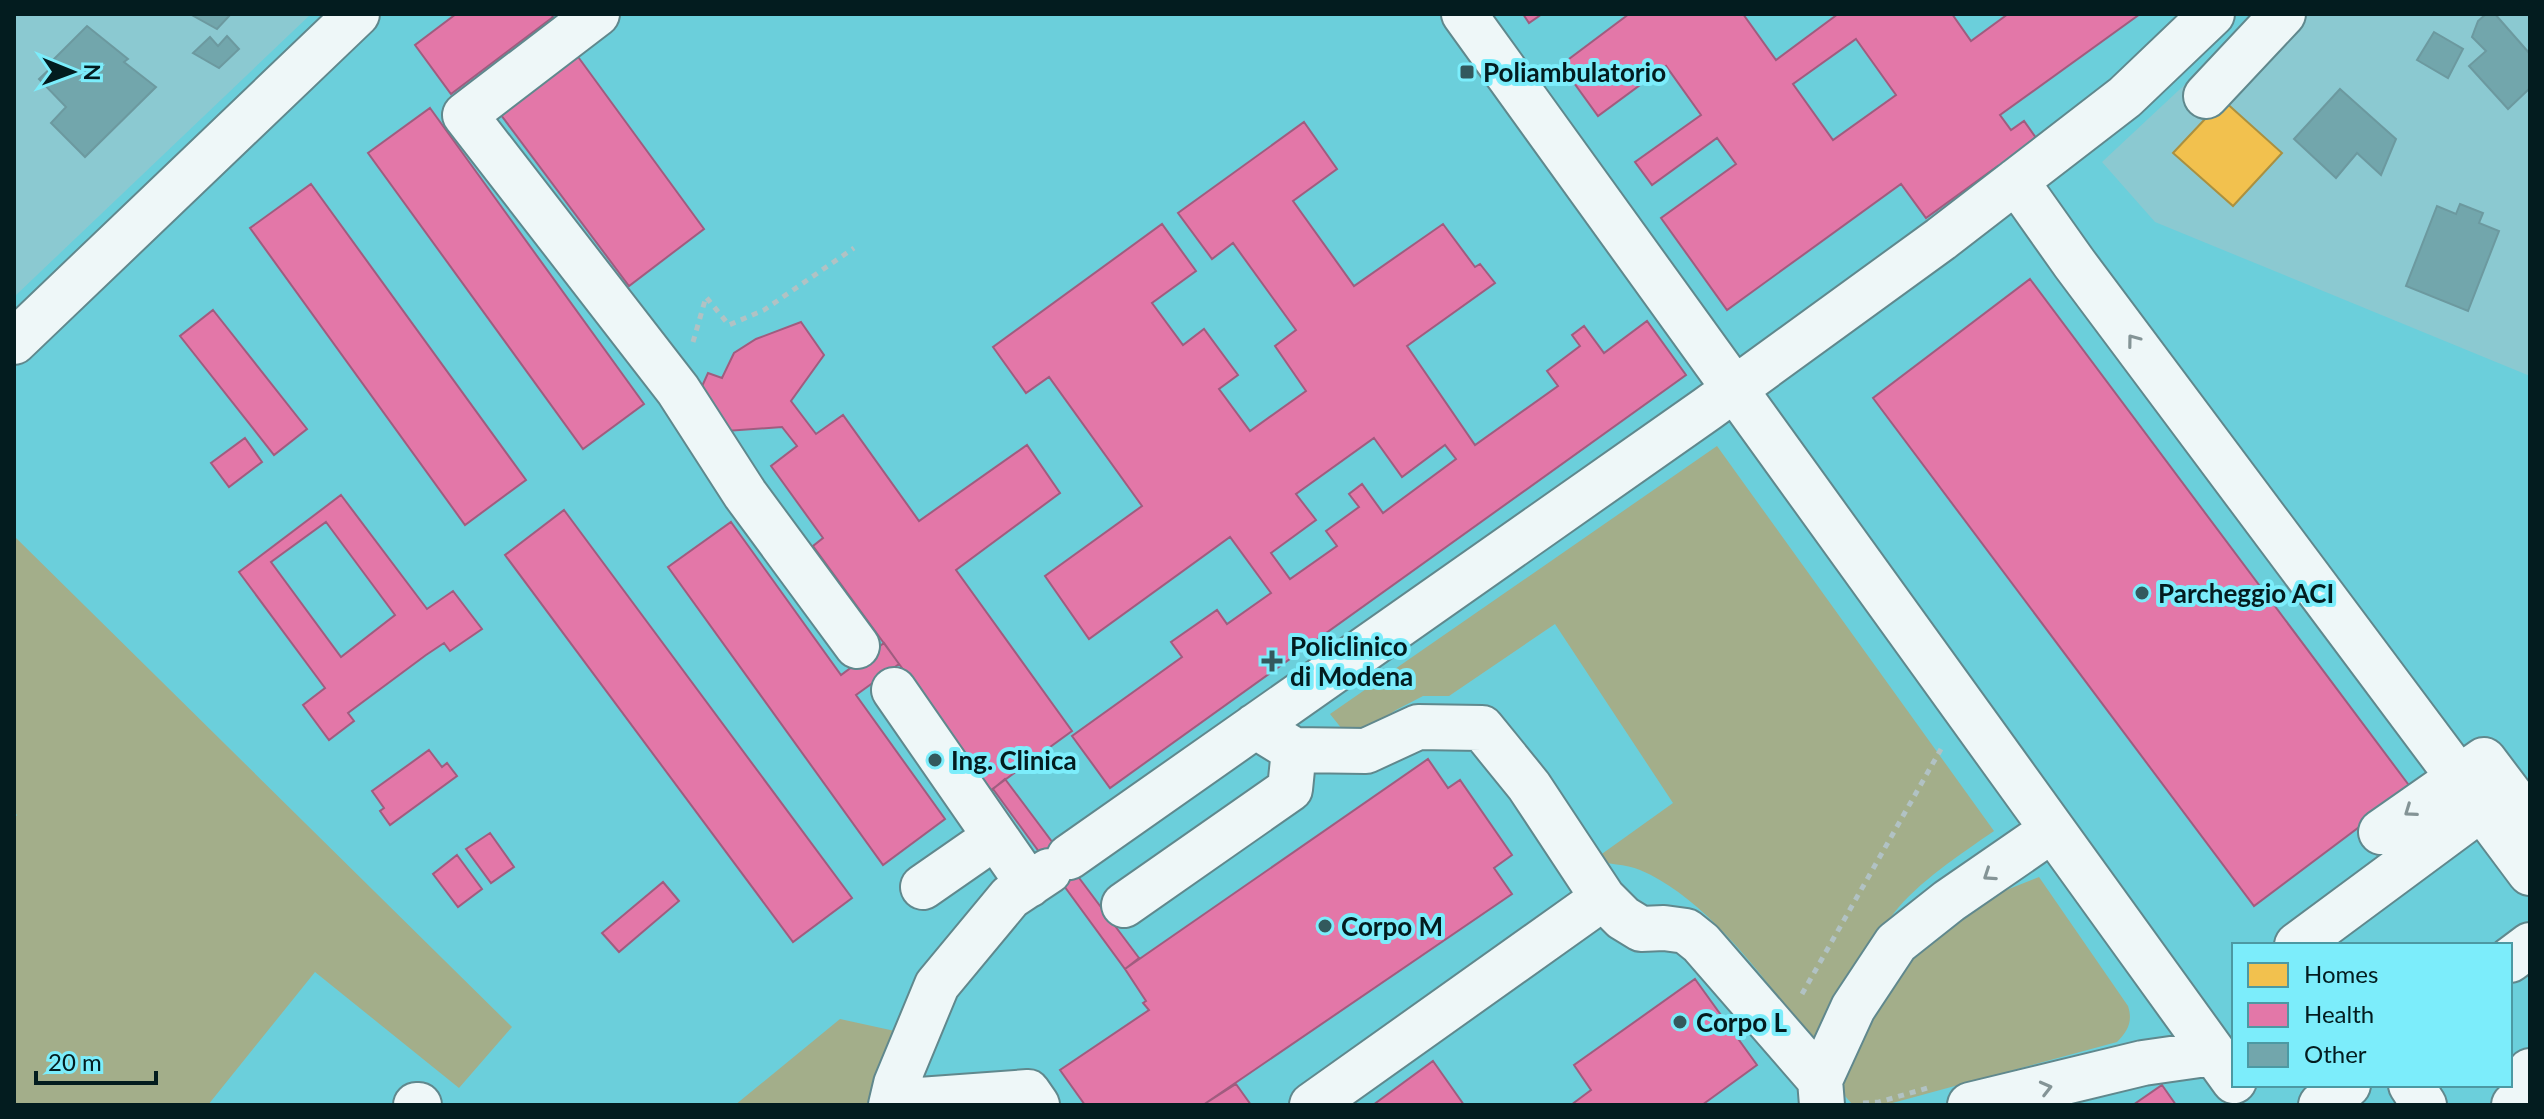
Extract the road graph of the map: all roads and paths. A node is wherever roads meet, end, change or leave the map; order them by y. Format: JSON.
{"nodes":[{"id":1,"x":357,"y":14,"type":"edge"},
{"id":2,"x":597,"y":14,"type":"edge"},
{"id":3,"x":1464,"y":14,"type":"edge"},
{"id":4,"x":2212,"y":14,"type":"edge"},
{"id":5,"x":2283,"y":14,"type":"edge"},
{"id":6,"x":2206,"y":96,"type":"dead end"},
{"id":7,"x":2016,"y":181,"type":"junction"},
{"id":8,"x":854,"y":248,"type":"dead end"},
{"id":9,"x":14,"y":342,"type":"edge"},
{"id":10,"x":1734,"y":389,"type":"junction"},
{"id":11,"x":678,"y":390,"type":"junction"},
{"id":12,"x":857,"y":646,"type":"dead end"},
{"id":13,"x":894,"y":690,"type":"dead end"},
{"id":14,"x":1964,"y":708,"type":"junction"},
{"id":15,"x":1255,"y":726,"type":"junction"},
{"id":16,"x":1294,"y":750,"type":"junction"},
{"id":17,"x":2470,"y":792,"type":"junction"},
{"id":18,"x":2530,"y":821,"type":"edge"},
{"id":19,"x":2052,"y":830,"type":"junction"},
{"id":20,"x":2381,"y":832,"type":"dead end"},
{"id":21,"x":995,"y":837,"type":"junction"},
{"id":22,"x":1049,"y":871,"type":"junction"},
{"id":23,"x":2530,"y":873,"type":"edge"},
{"id":24,"x":923,"y":887,"type":"dead end"},
{"id":25,"x":1603,"y":898,"type":"junction"},
{"id":26,"x":1124,"y":905,"type":"dead end"},
{"id":27,"x":2299,"y":943,"type":"edge"},
{"id":28,"x":2530,"y":945,"type":"edge"},
{"id":29,"x":2512,"y":958,"type":"edge"},
{"id":30,"x":1780,"y":1033,"type":"junction"},
{"id":31,"x":2530,"y":1071,"type":"edge"},
{"id":32,"x":2228,"y":1073,"type":"edge"},
{"id":33,"x":2238,"y":1087,"type":"edge"},
{"id":34,"x":2345,"y":1087,"type":"edge"},
{"id":35,"x":1955,"y":1095,"type":"edge"},
{"id":36,"x":1833,"y":1096,"type":"edge"},
{"id":37,"x":892,"y":1104,"type":"edge"},
{"id":38,"x":1037,"y":1105,"type":"edge"},
{"id":39,"x":1312,"y":1105,"type":"edge"},
{"id":40,"x":2251,"y":1105,"type":"edge"},
{"id":41,"x":2321,"y":1105,"type":"edge"},
{"id":42,"x":2514,"y":1105,"type":"edge"}],
"edges":[{"from":1,"to":9,"type":"street"},
{"from":2,"to":11,"type":"street"},
{"from":3,"to":10,"type":"street"},
{"from":4,"to":7,"type":"street"},
{"from":5,"to":6,"type":"street"},
{"from":7,"to":10,"type":"street"},
{"from":17,"to":7,"type":"street","one_way":true},
{"from":8,"to":11,"type":"path"},
{"from":10,"to":14,"type":"street"},
{"from":10,"to":15,"type":"street"},
{"from":11,"to":12,"type":"street"},
{"from":13,"to":21,"type":"street"},
{"from":14,"to":19,"type":"street"},
{"from":14,"to":30,"type":"path"},
{"from":15,"to":16,"type":"street"},
{"from":15,"to":22,"type":"street"},
{"from":16,"to":25,"type":"street"},
{"from":16,"to":26,"type":"street"},
{"from":17,"to":18,"type":"street"},
{"from":17,"to":20,"type":"street","one_way":true},
{"from":17,"to":23,"type":"street"},
{"from":17,"to":27,"type":"street"},
{"from":19,"to":32,"type":"street"},
{"from":19,"to":36,"type":"street","one_way":true},
{"from":21,"to":22,"type":"street"},
{"from":21,"to":24,"type":"street"},
{"from":22,"to":37,"type":"street"},
{"from":25,"to":30,"type":"street"},
{"from":25,"to":39,"type":"street"},
{"from":28,"to":29,"type":"street"},
{"from":30,"to":36,"type":"street"},
{"from":31,"to":42,"type":"street"},
{"from":35,"to":32,"type":"street","one_way":true},
{"from":33,"to":40,"type":"street"},
{"from":34,"to":41,"type":"street"},
{"from":35,"to":36,"type":"path"},
{"from":37,"to":38,"type":"street"}]}
